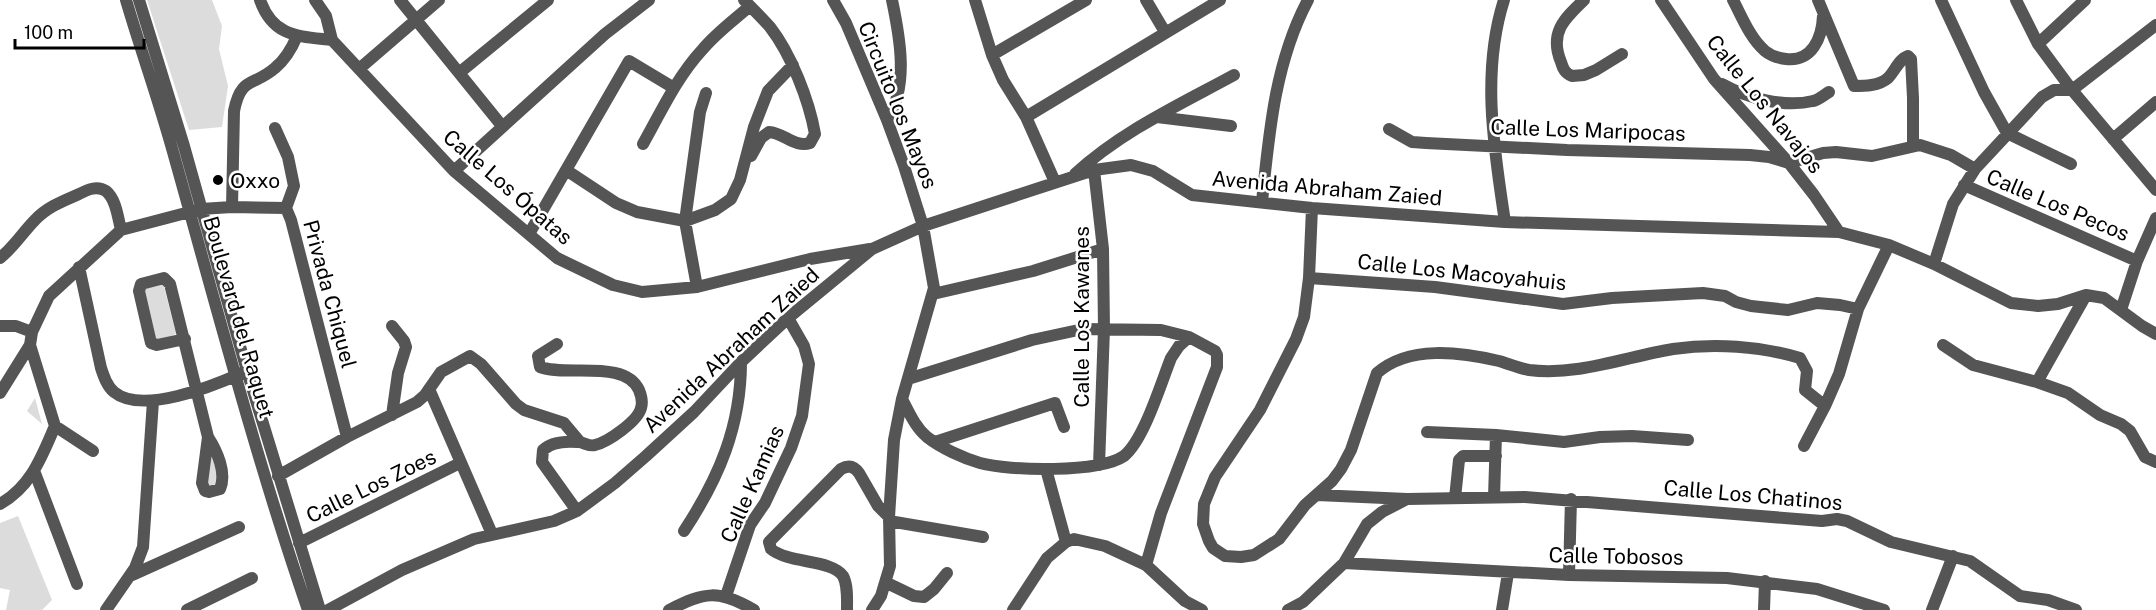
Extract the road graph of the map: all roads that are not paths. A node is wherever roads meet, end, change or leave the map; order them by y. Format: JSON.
{"nodes":[{"id":1,"x":126,"y":0,"type":"edge"},
{"id":2,"x":139,"y":0,"type":"edge"},
{"id":3,"x":260,"y":0,"type":"edge"},
{"id":4,"x":315,"y":0,"type":"edge"},
{"id":5,"x":400,"y":0,"type":"edge"},
{"id":6,"x":439,"y":0,"type":"edge"},
{"id":7,"x":549,"y":0,"type":"edge"},
{"id":8,"x":649,"y":0,"type":"edge"},
{"id":9,"x":833,"y":0,"type":"edge"},
{"id":10,"x":892,"y":0,"type":"edge"},
{"id":11,"x":975,"y":0,"type":"edge"},
{"id":12,"x":1086,"y":0,"type":"edge"},
{"id":13,"x":1146,"y":0,"type":"edge"},
{"id":14,"x":1220,"y":0,"type":"edge"},
{"id":15,"x":1308,"y":0,"type":"edge"},
{"id":16,"x":1504,"y":0,"type":"edge"},
{"id":17,"x":1584,"y":0,"type":"edge"},
{"id":18,"x":1661,"y":0,"type":"edge"},
{"id":19,"x":1733,"y":0,"type":"edge"},
{"id":20,"x":1941,"y":0,"type":"edge"},
{"id":21,"x":2016,"y":0,"type":"edge"},
{"id":22,"x":2085,"y":0,"type":"edge"},
{"id":23,"x":747,"y":3,"type":"edge"},
{"id":24,"x":1820,"y":6,"type":"edge"},
{"id":25,"x":416,"y":20,"type":"junction"},
{"id":26,"x":2156,"y":25,"type":"edge"},
{"id":27,"x":1165,"y":32,"type":"junction"},
{"id":28,"x":297,"y":36,"type":"junction"},
{"id":29,"x":332,"y":40,"type":"junction"},
{"id":30,"x":2038,"y":44,"type":"junction"},
{"id":31,"x":1622,"y":54,"type":"dead end"},
{"id":32,"x":992,"y":55,"type":"junction"},
{"id":33,"x":793,"y":65,"type":"junction"},
{"id":34,"x":359,"y":69,"type":"junction"},
{"id":35,"x":459,"y":74,"type":"junction"},
{"id":36,"x":1234,"y":75,"type":"dead end"},
{"id":37,"x":1713,"y":78,"type":"junction"},
{"id":38,"x":674,"y":88,"type":"junction"},
{"id":39,"x":2072,"y":90,"type":"junction"},
{"id":40,"x":1829,"y":92,"type":"dead end"},
{"id":41,"x":706,"y":93,"type":"dead end"},
{"id":42,"x":2156,"y":102,"type":"edge"},
{"id":43,"x":1026,"y":117,"type":"junction"},
{"id":44,"x":1157,"y":117,"type":"junction"},
{"id":45,"x":887,"y":120,"type":"junction"},
{"id":46,"x":502,"y":126,"type":"junction"},
{"id":47,"x":1231,"y":126,"type":"dead end"},
{"id":48,"x":275,"y":128,"type":"dead end"},
{"id":49,"x":1389,"y":129,"type":"dead end"},
{"id":50,"x":2007,"y":133,"type":"junction"},
{"id":51,"x":2113,"y":139,"type":"junction"},
{"id":52,"x":643,"y":144,"type":"dead end"},
{"id":53,"x":1912,"y":146,"type":"junction"},
{"id":54,"x":1494,"y":147,"type":"junction"},
{"id":55,"x":178,"y":149,"type":"junction"},
{"id":56,"x":1789,"y":163,"type":"junction"},
{"id":57,"x":2071,"y":164,"type":"dead end"},
{"id":58,"x":1975,"y":169,"type":"junction"},
{"id":59,"x":566,"y":170,"type":"junction"},
{"id":60,"x":1094,"y":170,"type":"junction"},
{"id":61,"x":454,"y":171,"type":"junction"},
{"id":62,"x":743,"y":171,"type":"junction"},
{"id":63,"x":1072,"y":177,"type":"junction"},
{"id":64,"x":1055,"y":182,"type":"junction"},
{"id":65,"x":1964,"y":186,"type":"junction"},
{"id":66,"x":2156,"y":190,"type":"edge"},
{"id":67,"x":1262,"y":202,"type":"junction"},
{"id":68,"x":232,"y":207,"type":"junction"},
{"id":69,"x":286,"y":208,"type":"junction"},
{"id":70,"x":1312,"y":208,"type":"junction"},
{"id":71,"x":201,"y":209,"type":"junction"},
{"id":72,"x":188,"y":211,"type":"junction"},
{"id":73,"x":2156,"y":218,"type":"edge"},
{"id":74,"x":685,"y":221,"type":"junction"},
{"id":75,"x":1505,"y":222,"type":"junction"},
{"id":76,"x":924,"y":226,"type":"junction"},
{"id":77,"x":121,"y":230,"type":"junction"},
{"id":78,"x":1839,"y":232,"type":"junction"},
{"id":79,"x":529,"y":234,"type":"junction"},
{"id":80,"x":1889,"y":245,"type":"junction"},
{"id":81,"x":872,"y":249,"type":"junction"},
{"id":82,"x":1103,"y":249,"type":"junction"},
{"id":83,"x":0,"y":258,"type":"edge"},
{"id":84,"x":2137,"y":261,"type":"junction"},
{"id":85,"x":1934,"y":264,"type":"junction"},
{"id":86,"x":78,"y":267,"type":"junction"},
{"id":87,"x":1309,"y":278,"type":"junction"},
{"id":88,"x":697,"y":287,"type":"junction"},
{"id":89,"x":933,"y":294,"type":"junction"},
{"id":90,"x":2086,"y":295,"type":"junction"},
{"id":91,"x":1858,"y":309,"type":"junction"},
{"id":92,"x":2121,"y":310,"type":"junction"},
{"id":93,"x":788,"y":318,"type":"junction"},
{"id":94,"x":0,"y":326,"type":"edge"},
{"id":95,"x":392,"y":326,"type":"dead end"},
{"id":96,"x":1104,"y":329,"type":"junction"},
{"id":97,"x":2156,"y":334,"type":"edge"},
{"id":98,"x":1189,"y":337,"type":"junction"},
{"id":99,"x":31,"y":339,"type":"junction"},
{"id":100,"x":184,"y":339,"type":"junction"},
{"id":101,"x":557,"y":344,"type":"dead end"},
{"id":102,"x":1942,"y":345,"type":"dead end"},
{"id":103,"x":741,"y":362,"type":"junction"},
{"id":104,"x":242,"y":374,"type":"junction"},
{"id":105,"x":908,"y":379,"type":"junction"},
{"id":106,"x":2037,"y":382,"type":"junction"},
{"id":107,"x":429,"y":389,"type":"junction"},
{"id":108,"x":197,"y":390,"type":"junction"},
{"id":109,"x":0,"y":393,"type":"edge"},
{"id":110,"x":902,"y":399,"type":"junction"},
{"id":111,"x":153,"y":401,"type":"junction"},
{"id":112,"x":1825,"y":406,"type":"junction"},
{"id":113,"x":392,"y":416,"type":"junction"},
{"id":114,"x":55,"y":426,"type":"junction"},
{"id":115,"x":1064,"y":427,"type":"dead end"},
{"id":116,"x":1427,"y":432,"type":"dead end"},
{"id":117,"x":1496,"y":435,"type":"junction"},
{"id":118,"x":208,"y":437,"type":"dead end"},
{"id":119,"x":347,"y":437,"type":"junction"},
{"id":120,"x":1688,"y":440,"type":"dead end"},
{"id":121,"x":580,"y":442,"type":"junction"},
{"id":122,"x":935,"y":442,"type":"junction"},
{"id":123,"x":1804,"y":446,"type":"dead end"},
{"id":124,"x":93,"y":451,"type":"dead end"},
{"id":125,"x":1496,"y":456,"type":"junction"},
{"id":126,"x":2156,"y":462,"type":"edge"},
{"id":127,"x":460,"y":463,"type":"junction"},
{"id":128,"x":1099,"y":465,"type":"junction"},
{"id":129,"x":1046,"y":469,"type":"junction"},
{"id":130,"x":34,"y":473,"type":"junction"},
{"id":131,"x":278,"y":476,"type":"junction"},
{"id":132,"x":1317,"y":495,"type":"junction"},
{"id":133,"x":1494,"y":497,"type":"junction"},
{"id":134,"x":1455,"y":498,"type":"junction"},
{"id":135,"x":1407,"y":499,"type":"junction"},
{"id":136,"x":1571,"y":500,"type":"junction"},
{"id":137,"x":0,"y":504,"type":"edge"},
{"id":138,"x":577,"y":511,"type":"junction"},
{"id":139,"x":889,"y":519,"type":"junction"},
{"id":140,"x":239,"y":527,"type":"dead end"},
{"id":141,"x":684,"y":531,"type":"dead end"},
{"id":142,"x":492,"y":534,"type":"junction"},
{"id":143,"x":983,"y":537,"type":"dead end"},
{"id":144,"x":1066,"y":542,"type":"junction"},
{"id":145,"x":299,"y":543,"type":"junction"},
{"id":146,"x":1953,"y":556,"type":"junction"},
{"id":147,"x":1344,"y":563,"type":"junction"},
{"id":148,"x":1146,"y":565,"type":"junction"},
{"id":149,"x":947,"y":573,"type":"dead end"},
{"id":150,"x":1508,"y":573,"type":"junction"},
{"id":151,"x":1569,"y":575,"type":"junction"},
{"id":152,"x":130,"y":576,"type":"junction"},
{"id":153,"x":252,"y":578,"type":"dead end"},
{"id":154,"x":1765,"y":581,"type":"junction"},
{"id":155,"x":886,"y":583,"type":"junction"},
{"id":156,"x":77,"y":584,"type":"dead end"},
{"id":157,"x":726,"y":596,"type":"junction"},
{"id":158,"x":1306,"y":606,"type":"edge"},
{"id":159,"x":106,"y":610,"type":"edge"},
{"id":160,"x":187,"y":610,"type":"edge"},
{"id":161,"x":308,"y":610,"type":"edge"},
{"id":162,"x":320,"y":610,"type":"edge"},
{"id":163,"x":328,"y":610,"type":"edge"},
{"id":164,"x":669,"y":610,"type":"edge"},
{"id":165,"x":754,"y":610,"type":"edge"},
{"id":166,"x":847,"y":610,"type":"edge"},
{"id":167,"x":872,"y":610,"type":"edge"},
{"id":168,"x":1013,"y":610,"type":"edge"},
{"id":169,"x":1202,"y":610,"type":"edge"},
{"id":170,"x":1288,"y":610,"type":"edge"},
{"id":171,"x":1502,"y":610,"type":"edge"},
{"id":172,"x":1764,"y":610,"type":"edge"},
{"id":173,"x":1884,"y":610,"type":"edge"},
{"id":174,"x":1932,"y":610,"type":"edge"},
{"id":175,"x":2076,"y":610,"type":"edge"}],
"edges":[{"from":1,"to":55,"type":"street","name":"Boulevard del Raquet"},
{"from":2,"to":55,"type":"street","name":"Boulevard del Raquet"},
{"from":3,"to":28,"type":"street"},
{"from":4,"to":29,"type":"street","name":"Calle Los Ópatas"},
{"from":5,"to":25,"type":"street"},
{"from":6,"to":25,"type":"street"},
{"from":7,"to":35,"type":"street"},
{"from":8,"to":46,"type":"street"},
{"from":9,"to":45,"type":"street","name":"Circuito los Mayos"},
{"from":10,"to":45,"type":"street"},
{"from":11,"to":32,"type":"street"},
{"from":12,"to":32,"type":"street"},
{"from":13,"to":27,"type":"street"},
{"from":14,"to":27,"type":"street"},
{"from":15,"to":67,"type":"street"},
{"from":16,"to":54,"type":"street"},
{"from":17,"to":31,"type":"street"},
{"from":18,"to":37,"type":"street","name":"Calle Los Navajos"},
{"from":19,"to":24,"type":"street"},
{"from":20,"to":50,"type":"street"},
{"from":21,"to":30,"type":"street"},
{"from":22,"to":30,"type":"street"},
{"from":23,"to":33,"type":"street"},
{"from":23,"to":38,"type":"street"},
{"from":24,"to":53,"type":"street"},
{"from":25,"to":34,"type":"street"},
{"from":25,"to":35,"type":"street"},
{"from":26,"to":39,"type":"street"},
{"from":27,"to":43,"type":"street"},
{"from":28,"to":29,"type":"street"},
{"from":28,"to":68,"type":"street"},
{"from":29,"to":34,"type":"street","name":"Calle Los Ópatas"},
{"from":30,"to":39,"type":"street"},
{"from":32,"to":43,"type":"street"},
{"from":33,"to":62,"type":"street"},
{"from":33,"to":62,"type":"street"},
{"from":34,"to":61,"type":"street","name":"Calle Los Ópatas"},
{"from":35,"to":46,"type":"street"},
{"from":36,"to":44,"type":"street"},
{"from":37,"to":40,"type":"street"},
{"from":37,"to":56,"type":"street","name":"Calle Los Navajos"},
{"from":38,"to":52,"type":"street"},
{"from":38,"to":59,"type":"street"},
{"from":39,"to":50,"type":"street"},
{"from":39,"to":51,"type":"street"},
{"from":41,"to":74,"type":"street"},
{"from":42,"to":51,"type":"street"},
{"from":43,"to":64,"type":"street"},
{"from":44,"to":47,"type":"street"},
{"from":44,"to":63,"type":"street"},
{"from":45,"to":76,"type":"street","name":"Circuito los Mayos"},
{"from":46,"to":61,"type":"street"},
{"from":48,"to":69,"type":"street","name":"Privada Chiquel"},
{"from":49,"to":54,"type":"street","name":"Calle Los Maripocas"},
{"from":50,"to":57,"type":"street"},
{"from":50,"to":58,"type":"street"},
{"from":51,"to":66,"type":"street"},
{"from":53,"to":56,"type":"street","name":"Calle Los Pecos"},
{"from":53,"to":58,"type":"street","name":"Calle Los Pecos"},
{"from":54,"to":56,"type":"street","name":"Calle Los Maripocas"},
{"from":54,"to":75,"type":"street"},
{"from":55,"to":71,"type":"street","name":"Boulevard del Raquet"},
{"from":55,"to":72,"type":"street","name":"Boulevard del Raquet"},
{"from":56,"to":78,"type":"street","name":"Calle Los Navajos"},
{"from":58,"to":65,"type":"street"},
{"from":59,"to":74,"type":"street"},
{"from":59,"to":79,"type":"street"},
{"from":60,"to":63,"type":"street","name":"Avenida Abraham Zaied"},
{"from":60,"to":67,"type":"street","name":"Avenida Abraham Zaied"},
{"from":60,"to":82,"type":"street","name":"Calle Los Kawanes"},
{"from":61,"to":79,"type":"street","name":"Calle Los Ópatas"},
{"from":62,"to":74,"type":"street"},
{"from":63,"to":64,"type":"street","name":"Avenida Abraham Zaied"},
{"from":64,"to":76,"type":"street","name":"Avenida Abraham Zaied"},
{"from":65,"to":84,"type":"street","name":"Calle Los Pecos"},
{"from":65,"to":85,"type":"street"},
{"from":67,"to":70,"type":"street","name":"Avenida Abraham Zaied"},
{"from":68,"to":69,"type":"street"},
{"from":68,"to":71,"type":"street"},
{"from":69,"to":119,"type":"street","name":"Privada Chiquel"},
{"from":70,"to":75,"type":"street","name":"Avenida Abraham Zaied"},
{"from":70,"to":87,"type":"street"},
{"from":71,"to":72,"type":"street"},
{"from":71,"to":104,"type":"street","name":"Boulevard del Raquet"},
{"from":72,"to":77,"type":"street"},
{"from":72,"to":104,"type":"street","name":"Boulevard del Raquet"},
{"from":73,"to":84,"type":"street"},
{"from":74,"to":88,"type":"street"},
{"from":75,"to":78,"type":"street","name":"Avenida Abraham Zaied"},
{"from":76,"to":81,"type":"street","name":"Avenida Abraham Zaied"},
{"from":76,"to":89,"type":"street","name":"Circuito los Mayos"},
{"from":77,"to":83,"type":"street"},
{"from":77,"to":86,"type":"street"},
{"from":78,"to":80,"type":"street","name":"Avenida Abraham Zaied"},
{"from":79,"to":88,"type":"street","name":"Calle Los Ópatas"},
{"from":80,"to":85,"type":"street","name":"Avenida Abraham Zaied"},
{"from":80,"to":91,"type":"street"},
{"from":81,"to":88,"type":"street","name":"Calle Los Ópatas"},
{"from":81,"to":93,"type":"street","name":"Avenida Abraham Zaied"},
{"from":82,"to":89,"type":"street"},
{"from":82,"to":96,"type":"street","name":"Calle Los Kawanes"},
{"from":84,"to":92,"type":"street"},
{"from":85,"to":90,"type":"street","name":"Avenida Abraham Zaied"},
{"from":86,"to":99,"type":"street"},
{"from":86,"to":111,"type":"street"},
{"from":87,"to":91,"type":"street","name":"Calle Los Macoyahuis"},
{"from":87,"to":132,"type":"street"},
{"from":89,"to":105,"type":"street"},
{"from":90,"to":92,"type":"street"},
{"from":90,"to":106,"type":"street"},
{"from":91,"to":112,"type":"street"},
{"from":92,"to":97,"type":"street"},
{"from":93,"to":103,"type":"street","name":"Avenida Abraham Zaied"},
{"from":93,"to":157,"type":"street","name":"Calle Kamias"},
{"from":94,"to":99,"type":"street"},
{"from":95,"to":113,"type":"street"},
{"from":96,"to":98,"type":"street"},
{"from":96,"to":105,"type":"street"},
{"from":96,"to":128,"type":"street","name":"Calle Los Kawanes"},
{"from":98,"to":128,"type":"street"},
{"from":98,"to":148,"type":"street"},
{"from":99,"to":109,"type":"street"},
{"from":99,"to":114,"type":"street"},
{"from":100,"to":100,"type":"street"},
{"from":100,"to":108,"type":"street"},
{"from":101,"to":121,"type":"street"},
{"from":102,"to":106,"type":"street"},
{"from":103,"to":138,"type":"street","name":"Avenida Abraham Zaied"},
{"from":103,"to":141,"type":"street"},
{"from":104,"to":108,"type":"street"},
{"from":104,"to":131,"type":"street","name":"Boulevard del Raquet"},
{"from":104,"to":161,"type":"street","name":"Boulevard del Raquet"},
{"from":105,"to":110,"type":"street"},
{"from":106,"to":126,"type":"street"},
{"from":107,"to":113,"type":"street"},
{"from":107,"to":121,"type":"street"},
{"from":107,"to":127,"type":"street"},
{"from":108,"to":111,"type":"street"},
{"from":108,"to":118,"type":"street"},
{"from":110,"to":122,"type":"street"},
{"from":110,"to":139,"type":"street"},
{"from":111,"to":152,"type":"street"},
{"from":112,"to":123,"type":"street"},
{"from":112,"to":132,"type":"street"},
{"from":113,"to":119,"type":"street"},
{"from":114,"to":124,"type":"street"},
{"from":114,"to":130,"type":"street"},
{"from":115,"to":122,"type":"street"},
{"from":116,"to":117,"type":"street"},
{"from":117,"to":120,"type":"street"},
{"from":117,"to":125,"type":"street"},
{"from":119,"to":131,"type":"street"},
{"from":121,"to":138,"type":"street"},
{"from":122,"to":129,"type":"street"},
{"from":125,"to":133,"type":"street"},
{"from":125,"to":134,"type":"street"},
{"from":127,"to":142,"type":"street"},
{"from":127,"to":145,"type":"street","name":"Calle Los Zoes"},
{"from":128,"to":129,"type":"street"},
{"from":129,"to":144,"type":"street"},
{"from":130,"to":137,"type":"street"},
{"from":130,"to":156,"type":"street"},
{"from":131,"to":145,"type":"street","name":"Boulevard del Raquet"},
{"from":132,"to":135,"type":"street","name":"Calle Los Chatinos"},
{"from":133,"to":134,"type":"street","name":"Calle Los Chatinos"},
{"from":133,"to":136,"type":"street","name":"Calle Los Chatinos"},
{"from":134,"to":135,"type":"street","name":"Calle Los Chatinos"},
{"from":135,"to":147,"type":"street","name":"Calle Los Chatinos"},
{"from":136,"to":146,"type":"street","name":"Calle Los Chatinos"},
{"from":136,"to":151,"type":"street"},
{"from":138,"to":142,"type":"street","name":"Avenida Abraham Zaied"},
{"from":139,"to":143,"type":"street"},
{"from":139,"to":155,"type":"street"},
{"from":139,"to":166,"type":"street"},
{"from":140,"to":152,"type":"street"},
{"from":142,"to":163,"type":"street","name":"Avenida Abraham Zaied"},
{"from":144,"to":148,"type":"street"},
{"from":144,"to":168,"type":"street"},
{"from":145,"to":162,"type":"street","name":"Boulevard del Raquet"},
{"from":146,"to":174,"type":"street"},
{"from":146,"to":175,"type":"street","name":"Calle Los Chatinos"},
{"from":147,"to":150,"type":"street","name":"Calle Tobosos"},
{"from":147,"to":158,"type":"street","name":"Calle Los Chatinos"},
{"from":148,"to":169,"type":"street"},
{"from":149,"to":155,"type":"street"},
{"from":150,"to":151,"type":"street","name":"Calle Tobosos"},
{"from":150,"to":171,"type":"street"},
{"from":151,"to":154,"type":"street","name":"Calle Tobosos"},
{"from":152,"to":159,"type":"street"},
{"from":153,"to":160,"type":"street"},
{"from":154,"to":172,"type":"street"},
{"from":154,"to":173,"type":"street","name":"Calle Tobosos"},
{"from":155,"to":167,"type":"street"},
{"from":157,"to":164,"type":"street"},
{"from":157,"to":165,"type":"street"},
{"from":158,"to":170,"type":"street","name":"Calle Los Chatinos"}]}
